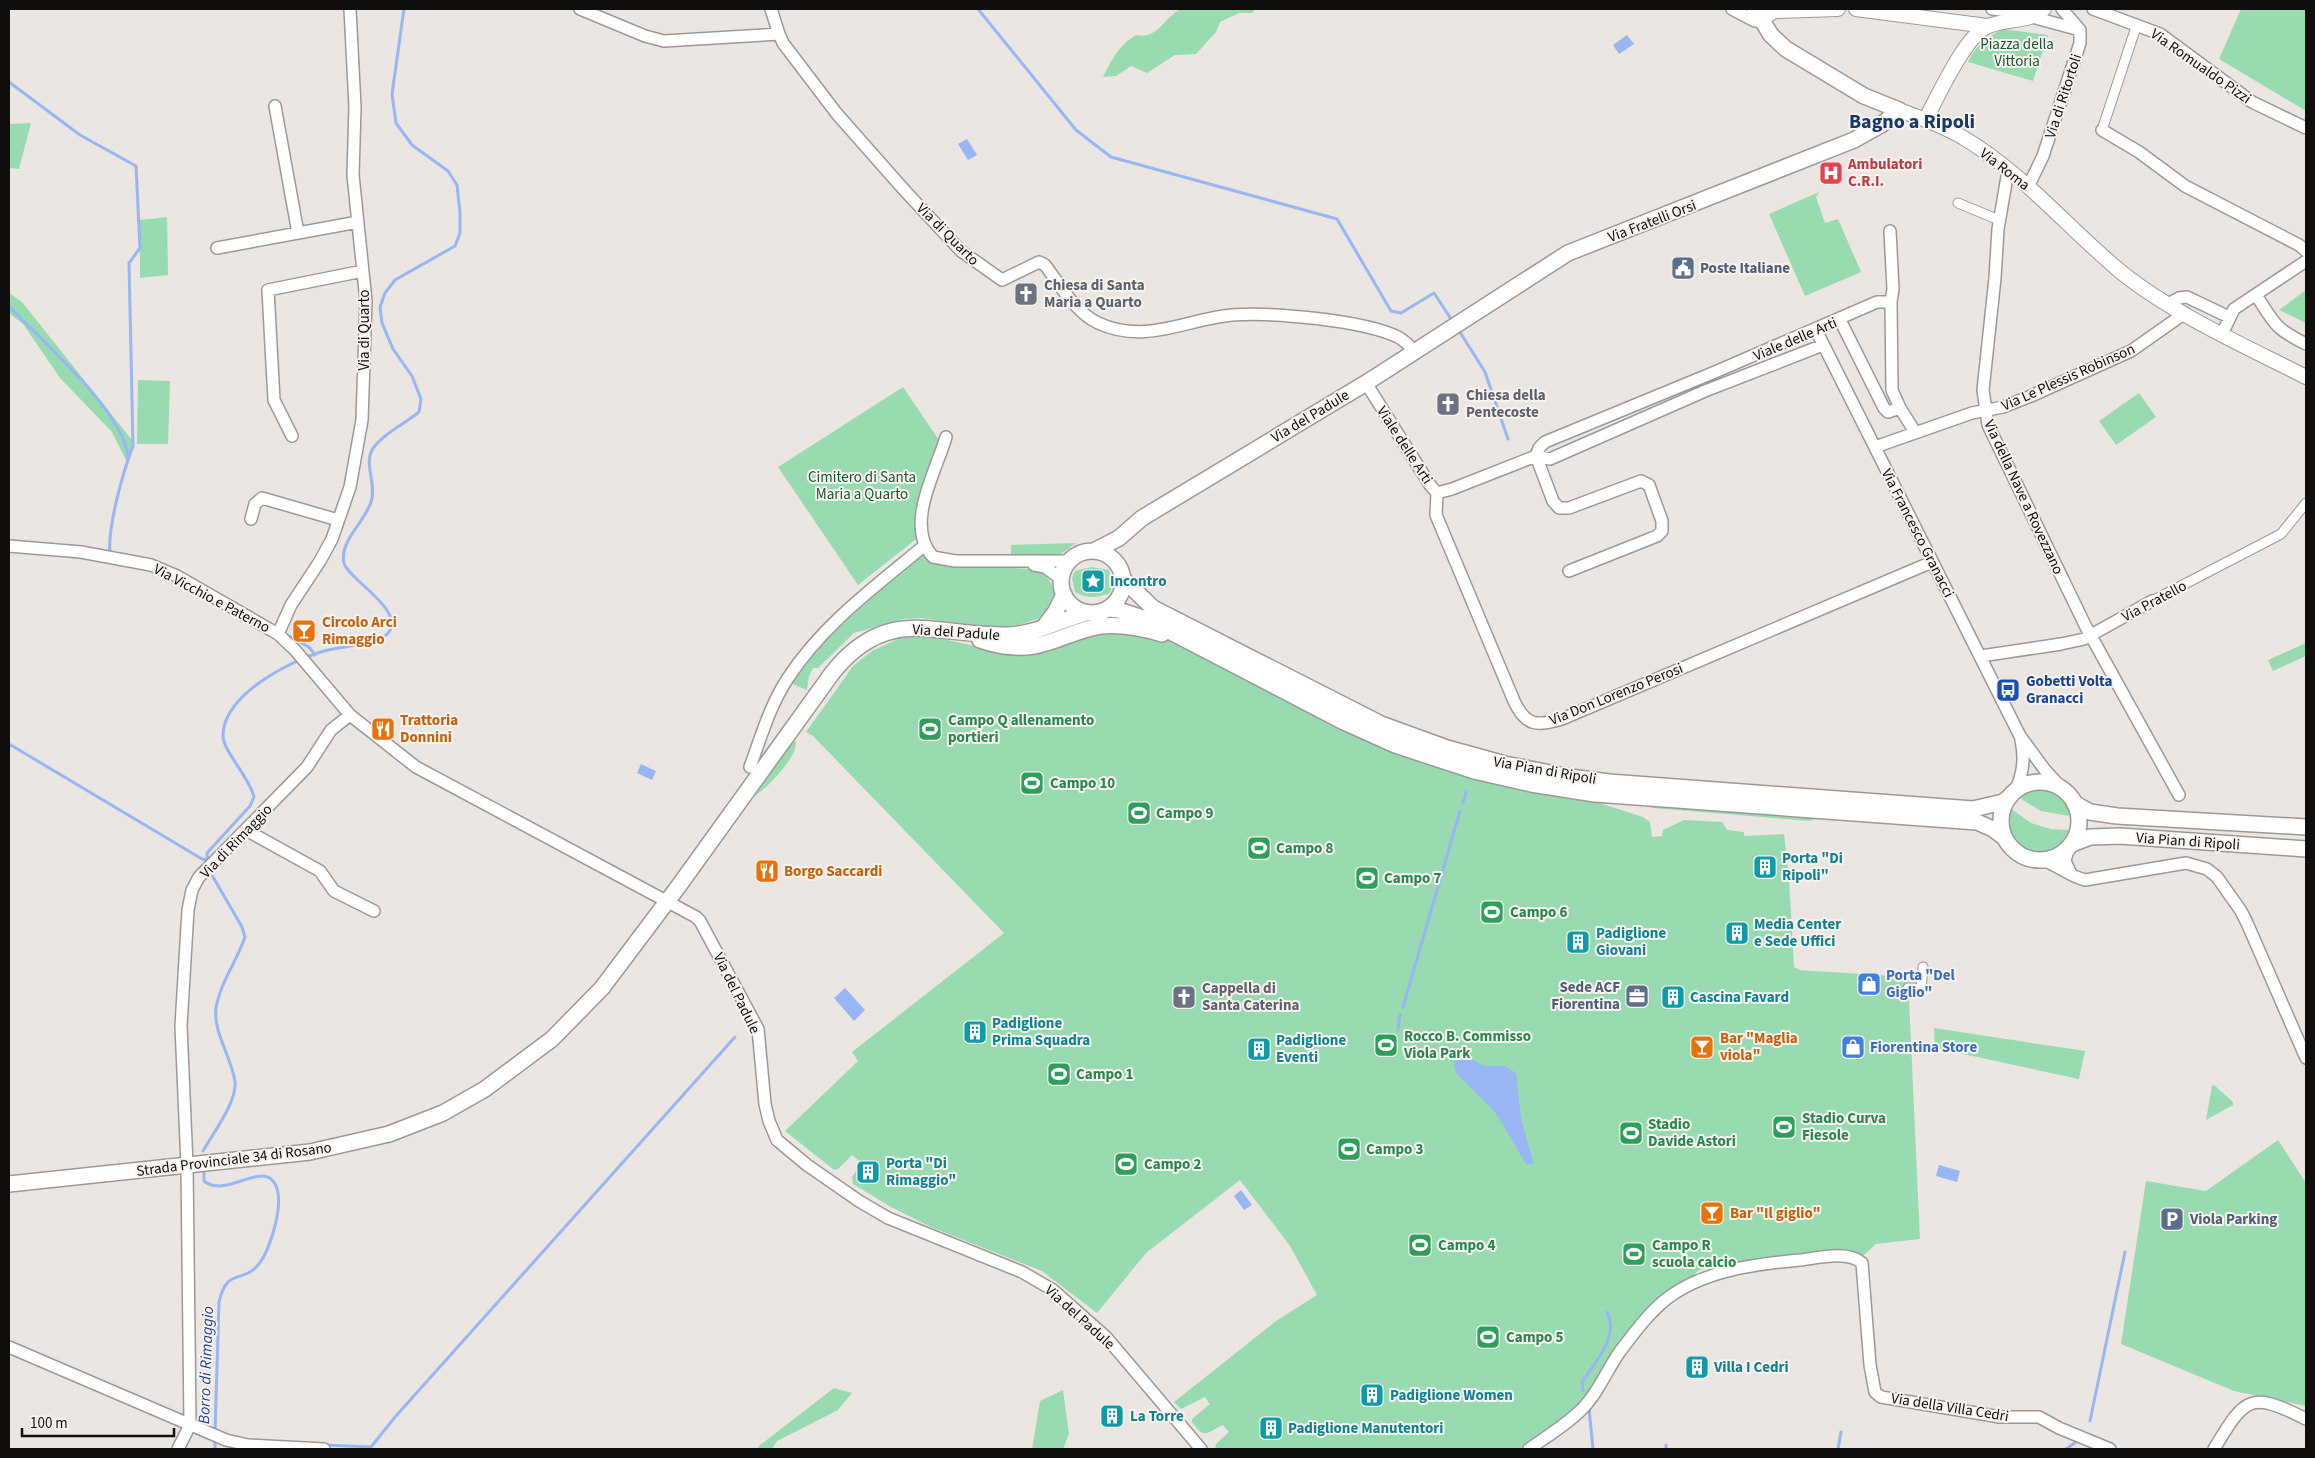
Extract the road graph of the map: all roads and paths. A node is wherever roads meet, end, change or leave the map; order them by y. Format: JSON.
{"nodes":[{"id":1,"x":350,"y":9,"type":"edge"},
{"id":2,"x":580,"y":9,"type":"edge"},
{"id":3,"x":771,"y":9,"type":"edge"},
{"id":4,"x":1732,"y":9,"type":"edge"},
{"id":5,"x":1838,"y":9,"type":"edge"},
{"id":6,"x":1856,"y":9,"type":"edge"},
{"id":7,"x":1992,"y":9,"type":"edge"},
{"id":8,"x":2044,"y":9,"type":"edge"},
{"id":9,"x":2062,"y":9,"type":"edge"},
{"id":10,"x":2093,"y":9,"type":"edge"},
{"id":11,"x":1758,"y":14,"type":"edge"},
{"id":12,"x":2030,"y":17,"type":"junction"},
{"id":13,"x":2137,"y":24,"type":"junction"},
{"id":14,"x":1987,"y":26,"type":"junction"},
{"id":15,"x":2080,"y":30,"type":"junction"},
{"id":16,"x":779,"y":34,"type":"junction"},
{"id":17,"x":275,"y":106,"type":"dead end"},
{"id":18,"x":1899,"y":110,"type":"junction"},
{"id":19,"x":1926,"y":120,"type":"junction"},
{"id":20,"x":2306,"y":128,"type":"edge"},
{"id":21,"x":2102,"y":130,"type":"joint"},
{"id":22,"x":2008,"y":171,"type":"junction"},
{"id":23,"x":2028,"y":187,"type":"junction"},
{"id":24,"x":1958,"y":202,"type":"dead end"},
{"id":25,"x":1999,"y":220,"type":"junction"},
{"id":26,"x":358,"y":222,"type":"junction"},
{"id":27,"x":1890,"y":231,"type":"dead end"},
{"id":28,"x":298,"y":233,"type":"junction"},
{"id":29,"x":218,"y":248,"type":"dead end"},
{"id":30,"x":2306,"y":251,"type":"edge"},
{"id":31,"x":2306,"y":261,"type":"edge"},
{"id":32,"x":363,"y":271,"type":"junction"},
{"id":33,"x":2256,"y":295,"type":"junction"},
{"id":34,"x":1891,"y":302,"type":"junction"},
{"id":35,"x":2168,"y":304,"type":"junction"},
{"id":36,"x":2185,"y":313,"type":"junction"},
{"id":37,"x":2230,"y":317,"type":"junction"},
{"id":38,"x":1840,"y":320,"type":"junction"},
{"id":39,"x":1816,"y":330,"type":"junction"},
{"id":40,"x":2222,"y":334,"type":"junction"},
{"id":41,"x":1823,"y":344,"type":"junction"},
{"id":42,"x":2306,"y":344,"type":"edge"},
{"id":43,"x":1415,"y":352,"type":"junction"},
{"id":44,"x":2306,"y":377,"type":"edge"},
{"id":45,"x":1699,"y":379,"type":"junction"},
{"id":46,"x":1366,"y":383,"type":"junction"},
{"id":47,"x":1704,"y":391,"type":"junction"},
{"id":48,"x":1900,"y":408,"type":"junction"},
{"id":49,"x":1984,"y":412,"type":"junction"},
{"id":50,"x":1915,"y":432,"type":"junction"},
{"id":51,"x":292,"y":436,"type":"dead end"},
{"id":52,"x":946,"y":437,"type":"dead end"},
{"id":53,"x":1876,"y":447,"type":"junction"},
{"id":54,"x":1536,"y":456,"type":"junction"},
{"id":55,"x":1437,"y":493,"type":"junction"},
{"id":56,"x":2306,"y":503,"type":"edge"},
{"id":57,"x":251,"y":519,"type":"dead end"},
{"id":58,"x":338,"y":520,"type":"junction"},
{"id":59,"x":1130,"y":530,"type":"junction"},
{"id":60,"x":924,"y":543,"type":"junction"},
{"id":61,"x":9,"y":546,"type":"edge"},
{"id":62,"x":1094,"y":551,"type":"junction"},
{"id":63,"x":1070,"y":561,"type":"junction"},
{"id":64,"x":1015,"y":562,"type":"junction"},
{"id":65,"x":1932,"y":562,"type":"junction"},
{"id":66,"x":1117,"y":563,"type":"junction"},
{"id":67,"x":1568,"y":571,"type":"dead end"},
{"id":68,"x":1123,"y":580,"type":"junction"},
{"id":69,"x":1062,"y":587,"type":"junction"},
{"id":70,"x":2152,"y":601,"type":"joint"},
{"id":71,"x":1108,"y":609,"type":"junction"},
{"id":72,"x":1086,"y":613,"type":"junction"},
{"id":73,"x":1044,"y":627,"type":"junction"},
{"id":74,"x":955,"y":631,"type":"junction"},
{"id":75,"x":278,"y":634,"type":"junction"},
{"id":76,"x":2091,"y":635,"type":"junction"},
{"id":77,"x":1185,"y":640,"type":"junction"},
{"id":78,"x":1981,"y":656,"type":"junction"},
{"id":79,"x":350,"y":715,"type":"junction"},
{"id":80,"x":2020,"y":736,"type":"junction"},
{"id":81,"x":750,"y":766,"type":"dead end"},
{"id":82,"x":2012,"y":794,"type":"junction"},
{"id":83,"x":2178,"y":795,"type":"dead end"},
{"id":84,"x":2070,"y":798,"type":"junction"},
{"id":85,"x":2306,"y":827,"type":"edge"},
{"id":86,"x":246,"y":830,"type":"junction"},
{"id":87,"x":2005,"y":838,"type":"junction"},
{"id":88,"x":2070,"y":845,"type":"junction"},
{"id":89,"x":2306,"y":849,"type":"edge"},
{"id":90,"x":2042,"y":860,"type":"junction"},
{"id":91,"x":2071,"y":874,"type":"junction"},
{"id":92,"x":667,"y":901,"type":"junction"},
{"id":93,"x":374,"y":911,"type":"dead end"},
{"id":94,"x":1923,"y":967,"type":"dead end"},
{"id":95,"x":1914,"y":988,"type":"dead end"},
{"id":96,"x":2306,"y":1058,"type":"edge"},
{"id":97,"x":190,"y":1165,"type":"junction"},
{"id":98,"x":9,"y":1184,"type":"edge"},
{"id":99,"x":9,"y":1347,"type":"edge"},
{"id":100,"x":2306,"y":1419,"type":"edge"},
{"id":101,"x":190,"y":1425,"type":"junction"},
{"id":102,"x":178,"y":1449,"type":"edge"},
{"id":103,"x":324,"y":1449,"type":"edge"},
{"id":104,"x":1201,"y":1449,"type":"edge"},
{"id":105,"x":1529,"y":1449,"type":"edge"},
{"id":106,"x":2110,"y":1449,"type":"edge"},
{"id":107,"x":2214,"y":1449,"type":"edge"}],
"edges":[{"from":1,"to":26,"type":"street","name":"Via di Quarto"},
{"from":2,"to":16,"type":"street"},
{"from":3,"to":16,"type":"street"},
{"from":4,"to":11,"type":"street"},
{"from":5,"to":6,"type":"street"},
{"from":5,"to":11,"type":"street"},
{"from":6,"to":14,"type":"street"},
{"from":7,"to":12,"type":"street"},
{"from":8,"to":12,"type":"street"},
{"from":9,"to":15,"type":"street"},
{"from":10,"to":13,"type":"street","name":"Via Romualdo Pizzi"},
{"from":11,"to":18,"type":"main road","name":"Via Roma"},
{"from":12,"to":14,"type":"street"},
{"from":12,"to":15,"type":"street"},
{"from":13,"to":20,"type":"street","name":"Via Romualdo Pizzi"},
{"from":13,"to":21,"type":"street"},
{"from":14,"to":19,"type":"street"},
{"from":15,"to":23,"type":"street","name":"Via di Ritortoli"},
{"from":16,"to":43,"type":"street","name":"Via di Quarto"},
{"from":17,"to":28,"type":"street"},
{"from":18,"to":19,"type":"street","name":"Via Roma"},
{"from":18,"to":43,"type":"main road","name":"Via Fratelli Orsi"},
{"from":19,"to":22,"type":"street","name":"Via Roma"},
{"from":21,"to":30,"type":"street"},
{"from":22,"to":23,"type":"street","name":"Via Roma"},
{"from":22,"to":25,"type":"street","name":"Via della Nave a Rovezzano"},
{"from":23,"to":35,"type":"street","name":"Via Roma"},
{"from":24,"to":25,"type":"street"},
{"from":25,"to":49,"type":"street","name":"Via della Nave a Rovezzano"},
{"from":26,"to":28,"type":"street"},
{"from":26,"to":32,"type":"street","name":"Via di Quarto"},
{"from":27,"to":34,"type":"street"},
{"from":28,"to":29,"type":"street"},
{"from":31,"to":33,"type":"street"},
{"from":32,"to":51,"type":"street"},
{"from":32,"to":58,"type":"street","name":"Via di Quarto"},
{"from":33,"to":37,"type":"street"},
{"from":33,"to":42,"type":"street"},
{"from":34,"to":38,"type":"street","name":"Viale delle Arti"},
{"from":34,"to":48,"type":"street"},
{"from":35,"to":36,"type":"street","name":"Via Roma"},
{"from":35,"to":37,"type":"street"},
{"from":36,"to":40,"type":"street","name":"Via Roma"},
{"from":36,"to":49,"type":"street","name":"Via Le Plessis Robinson"},
{"from":37,"to":40,"type":"street"},
{"from":38,"to":39,"type":"street","name":"Viale delle Arti"},
{"from":38,"to":48,"type":"street"},
{"from":39,"to":41,"type":"street","name":"Via Francesco Granacci"},
{"from":39,"to":45,"type":"street","name":"Viale delle Arti"},
{"from":40,"to":44,"type":"street","name":"Via Roma"},
{"from":41,"to":47,"type":"street","name":"Viale delle Arti"},
{"from":41,"to":53,"type":"street","name":"Via Francesco Granacci"},
{"from":43,"to":46,"type":"main road","name":"Via del Padule"},
{"from":45,"to":47,"type":"street"},
{"from":45,"to":54,"type":"street","name":"Viale delle Arti"},
{"from":46,"to":55,"type":"street","name":"Viale delle Arti"},
{"from":46,"to":59,"type":"main road","name":"Via del Padule"},
{"from":47,"to":54,"type":"street","name":"Viale delle Arti"},
{"from":48,"to":50,"type":"street"},
{"from":49,"to":50,"type":"street","name":"Via Le Plessis Robinson"},
{"from":49,"to":76,"type":"street","name":"Via della Nave a Rovezzano"},
{"from":50,"to":53,"type":"street","name":"Via Le Plessis Robinson"},
{"from":52,"to":60,"type":"street"},
{"from":53,"to":65,"type":"street","name":"Via Francesco Granacci"},
{"from":54,"to":55,"type":"street","name":"Viale delle Arti"},
{"from":54,"to":67,"type":"street"},
{"from":55,"to":65,"type":"street","name":"Via Don Lorenzo Perosi"},
{"from":56,"to":70,"type":"street","name":"Via Pratello"},
{"from":57,"to":58,"type":"street"},
{"from":58,"to":75,"type":"street","name":"Via di Quarto"},
{"from":59,"to":62,"type":"main road","name":"Via del Padule"},
{"from":59,"to":66,"type":"main road","name":"Via del Padule"},
{"from":60,"to":64,"type":"street","name":"Via del Padule"},
{"from":60,"to":81,"type":"street"},
{"from":61,"to":75,"type":"street","name":"Via Vicchio e Paterno"},
{"from":62,"to":63,"type":"main road","name":"Via del Padule"},
{"from":62,"to":66,"type":"main road"},
{"from":63,"to":64,"type":"street","name":"Via del Padule"},
{"from":63,"to":69,"type":"main road"},
{"from":64,"to":69,"type":"street","name":"Via del Padule"},
{"from":65,"to":78,"type":"street","name":"Via Francesco Granacci"},
{"from":66,"to":68,"type":"main road"},
{"from":68,"to":71,"type":"main road"},
{"from":68,"to":82,"type":"main road","name":"Via Pian di Ripoli"},
{"from":69,"to":72,"type":"main road","name":"Via del Padule"},
{"from":69,"to":73,"type":"main road"},
{"from":70,"to":76,"type":"street","name":"Via Pratello"},
{"from":71,"to":72,"type":"main road","name":"Via del Padule"},
{"from":71,"to":77,"type":"main road","name":"Via Pian di Ripoli"},
{"from":72,"to":73,"type":"main road","name":"Via del Padule"},
{"from":73,"to":74,"type":"main road","name":"Via del Padule"},
{"from":74,"to":77,"type":"main road","name":"Via Pian di Ripoli"},
{"from":74,"to":92,"type":"main road","name":"Via del Padule"},
{"from":75,"to":79,"type":"street","name":"Via Vicchio e Paterno"},
{"from":76,"to":78,"type":"street","name":"Via Pratello"},
{"from":76,"to":83,"type":"street","name":"Via della Nave a Rovezzano"},
{"from":77,"to":87,"type":"main road","name":"Via Pian di Ripoli"},
{"from":78,"to":80,"type":"street","name":"Via Francesco Granacci"},
{"from":79,"to":86,"type":"street","name":"Via di Rimaggio"},
{"from":79,"to":92,"type":"street"},
{"from":80,"to":82,"type":"street","name":"Via Francesco Granacci"},
{"from":80,"to":84,"type":"street","name":"Via Francesco Granacci"},
{"from":82,"to":84,"type":"main road","name":"Via Pian di Ripoli"},
{"from":82,"to":87,"type":"main road"},
{"from":84,"to":85,"type":"main road","name":"Via Pian di Ripoli"},
{"from":84,"to":88,"type":"main road"},
{"from":86,"to":93,"type":"street"},
{"from":86,"to":97,"type":"street","name":"Via di Rimaggio"},
{"from":87,"to":90,"type":"main road","name":"Via Pian di Ripoli"},
{"from":88,"to":89,"type":"main road","name":"Via Pian di Ripoli"},
{"from":88,"to":90,"type":"main road","name":"Via Pian di Ripoli"},
{"from":88,"to":91,"type":"street"},
{"from":90,"to":91,"type":"street"},
{"from":91,"to":96,"type":"street"},
{"from":92,"to":97,"type":"main road","name":"Strada Provinciale 34 di Rosano"},
{"from":92,"to":104,"type":"street","name":"Via del Padule"},
{"from":94,"to":95,"type":"street"},
{"from":97,"to":98,"type":"main road","name":"Strada Provinciale 34 di Rosano"},
{"from":97,"to":101,"type":"street","name":"Via di Rimaggio"},
{"from":99,"to":101,"type":"street"},
{"from":100,"to":107,"type":"street"},
{"from":101,"to":102,"type":"street","name":"Via di Rimaggio"},
{"from":101,"to":103,"type":"street"},
{"from":105,"to":106,"type":"street","name":"Via della Villa Cedri"}]}
